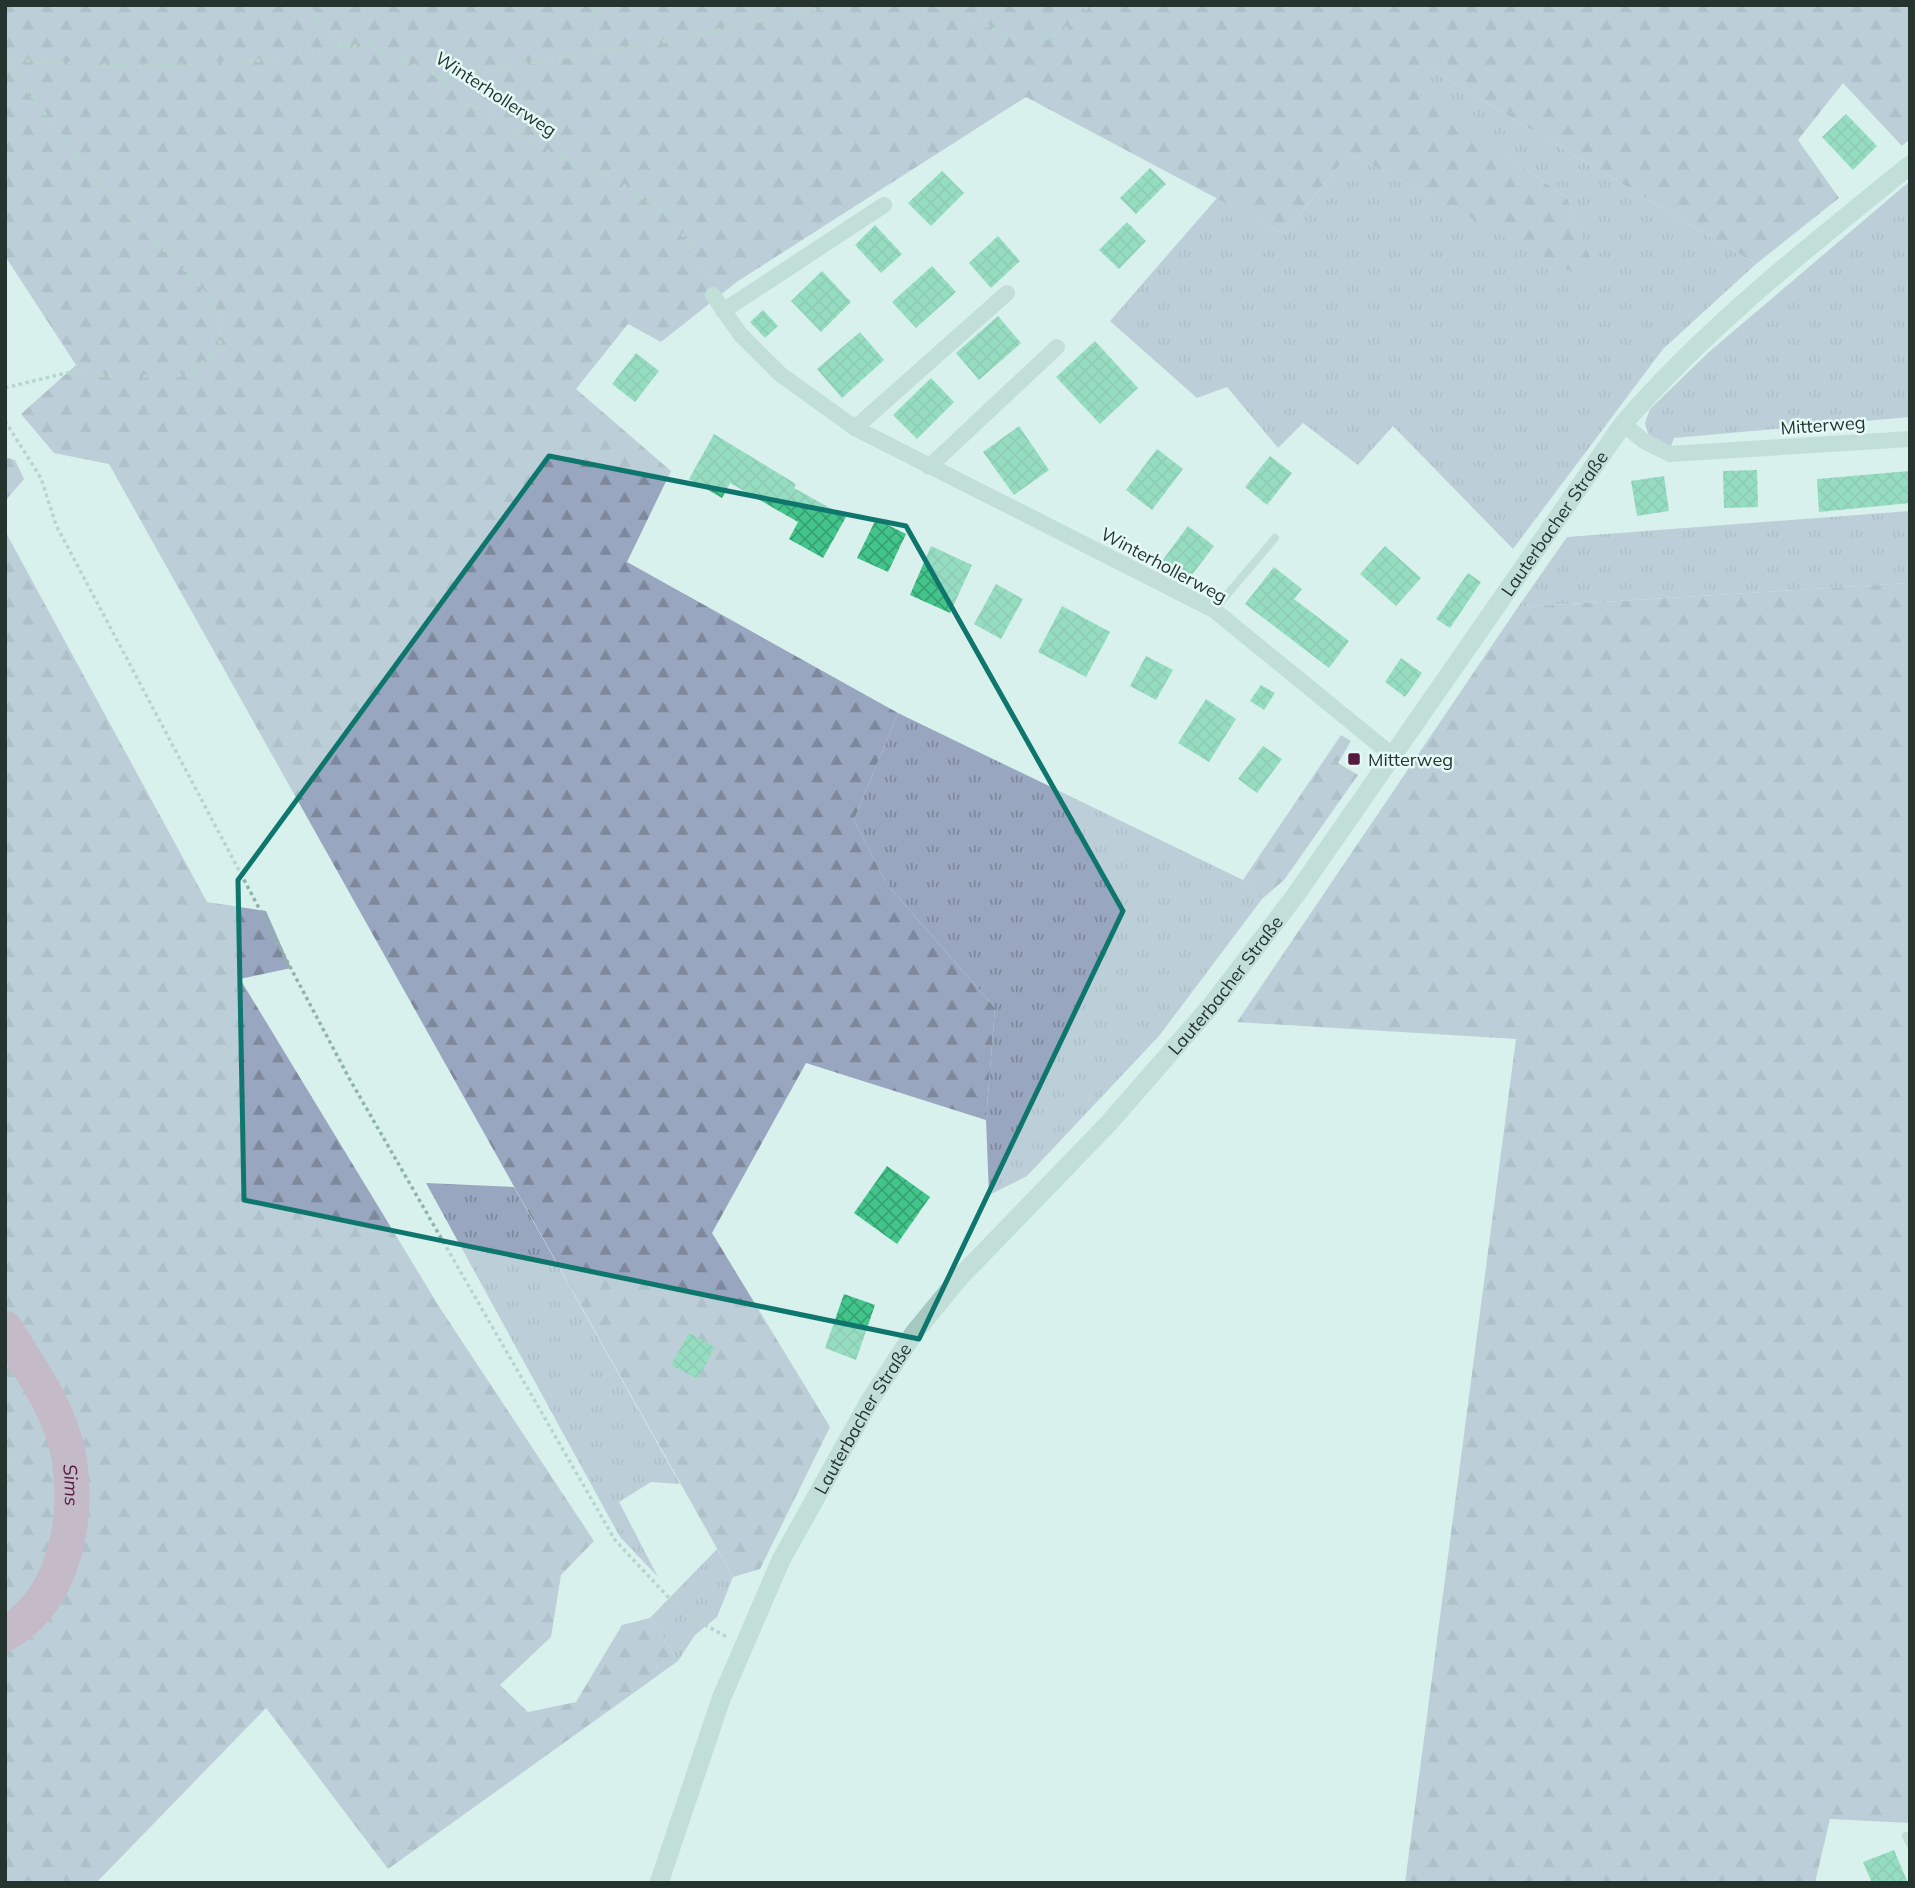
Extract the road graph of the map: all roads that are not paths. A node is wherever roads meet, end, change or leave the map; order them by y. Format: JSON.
{"nodes":[{"id":1,"x":1910,"y":166,"type":"edge"},
{"id":2,"x":884,"y":205,"type":"dead end"},
{"id":3,"x":1007,"y":293,"type":"dead end"},
{"id":4,"x":713,"y":295,"type":"road end"},
{"id":5,"x":723,"y":311,"type":"junction"},
{"id":6,"x":1057,"y":347,"type":"dead end"},
{"id":7,"x":1623,"y":424,"type":"junction"},
{"id":8,"x":855,"y":428,"type":"junction"},
{"id":9,"x":1910,"y":439,"type":"edge"},
{"id":10,"x":929,"y":467,"type":"junction"},
{"id":11,"x":1275,"y":538,"type":"dead end"},
{"id":12,"x":1214,"y":610,"type":"junction"},
{"id":13,"x":1393,"y":756,"type":"junction"},
{"id":14,"x":659,"y":1883,"type":"edge"}],
"edges":[{"from":1,"to":7,"type":"street","name":"Lauterbacher Straße"},
{"from":2,"to":5,"type":"street"},
{"from":3,"to":8,"type":"street"},
{"from":4,"to":5,"type":"street","name":"Winterhollerweg"},
{"from":5,"to":8,"type":"street","name":"Winterhollerweg"},
{"from":6,"to":10,"type":"street"},
{"from":7,"to":9,"type":"street","name":"Mitterweg"},
{"from":7,"to":13,"type":"street","name":"Lauterbacher Straße"},
{"from":8,"to":10,"type":"street","name":"Winterhollerweg"},
{"from":10,"to":12,"type":"street","name":"Winterhollerweg"},
{"from":11,"to":12,"type":"lane"},
{"from":12,"to":13,"type":"street","name":"Winterhollerweg"},
{"from":13,"to":14,"type":"street","name":"Lauterbacher Straße"}]}
